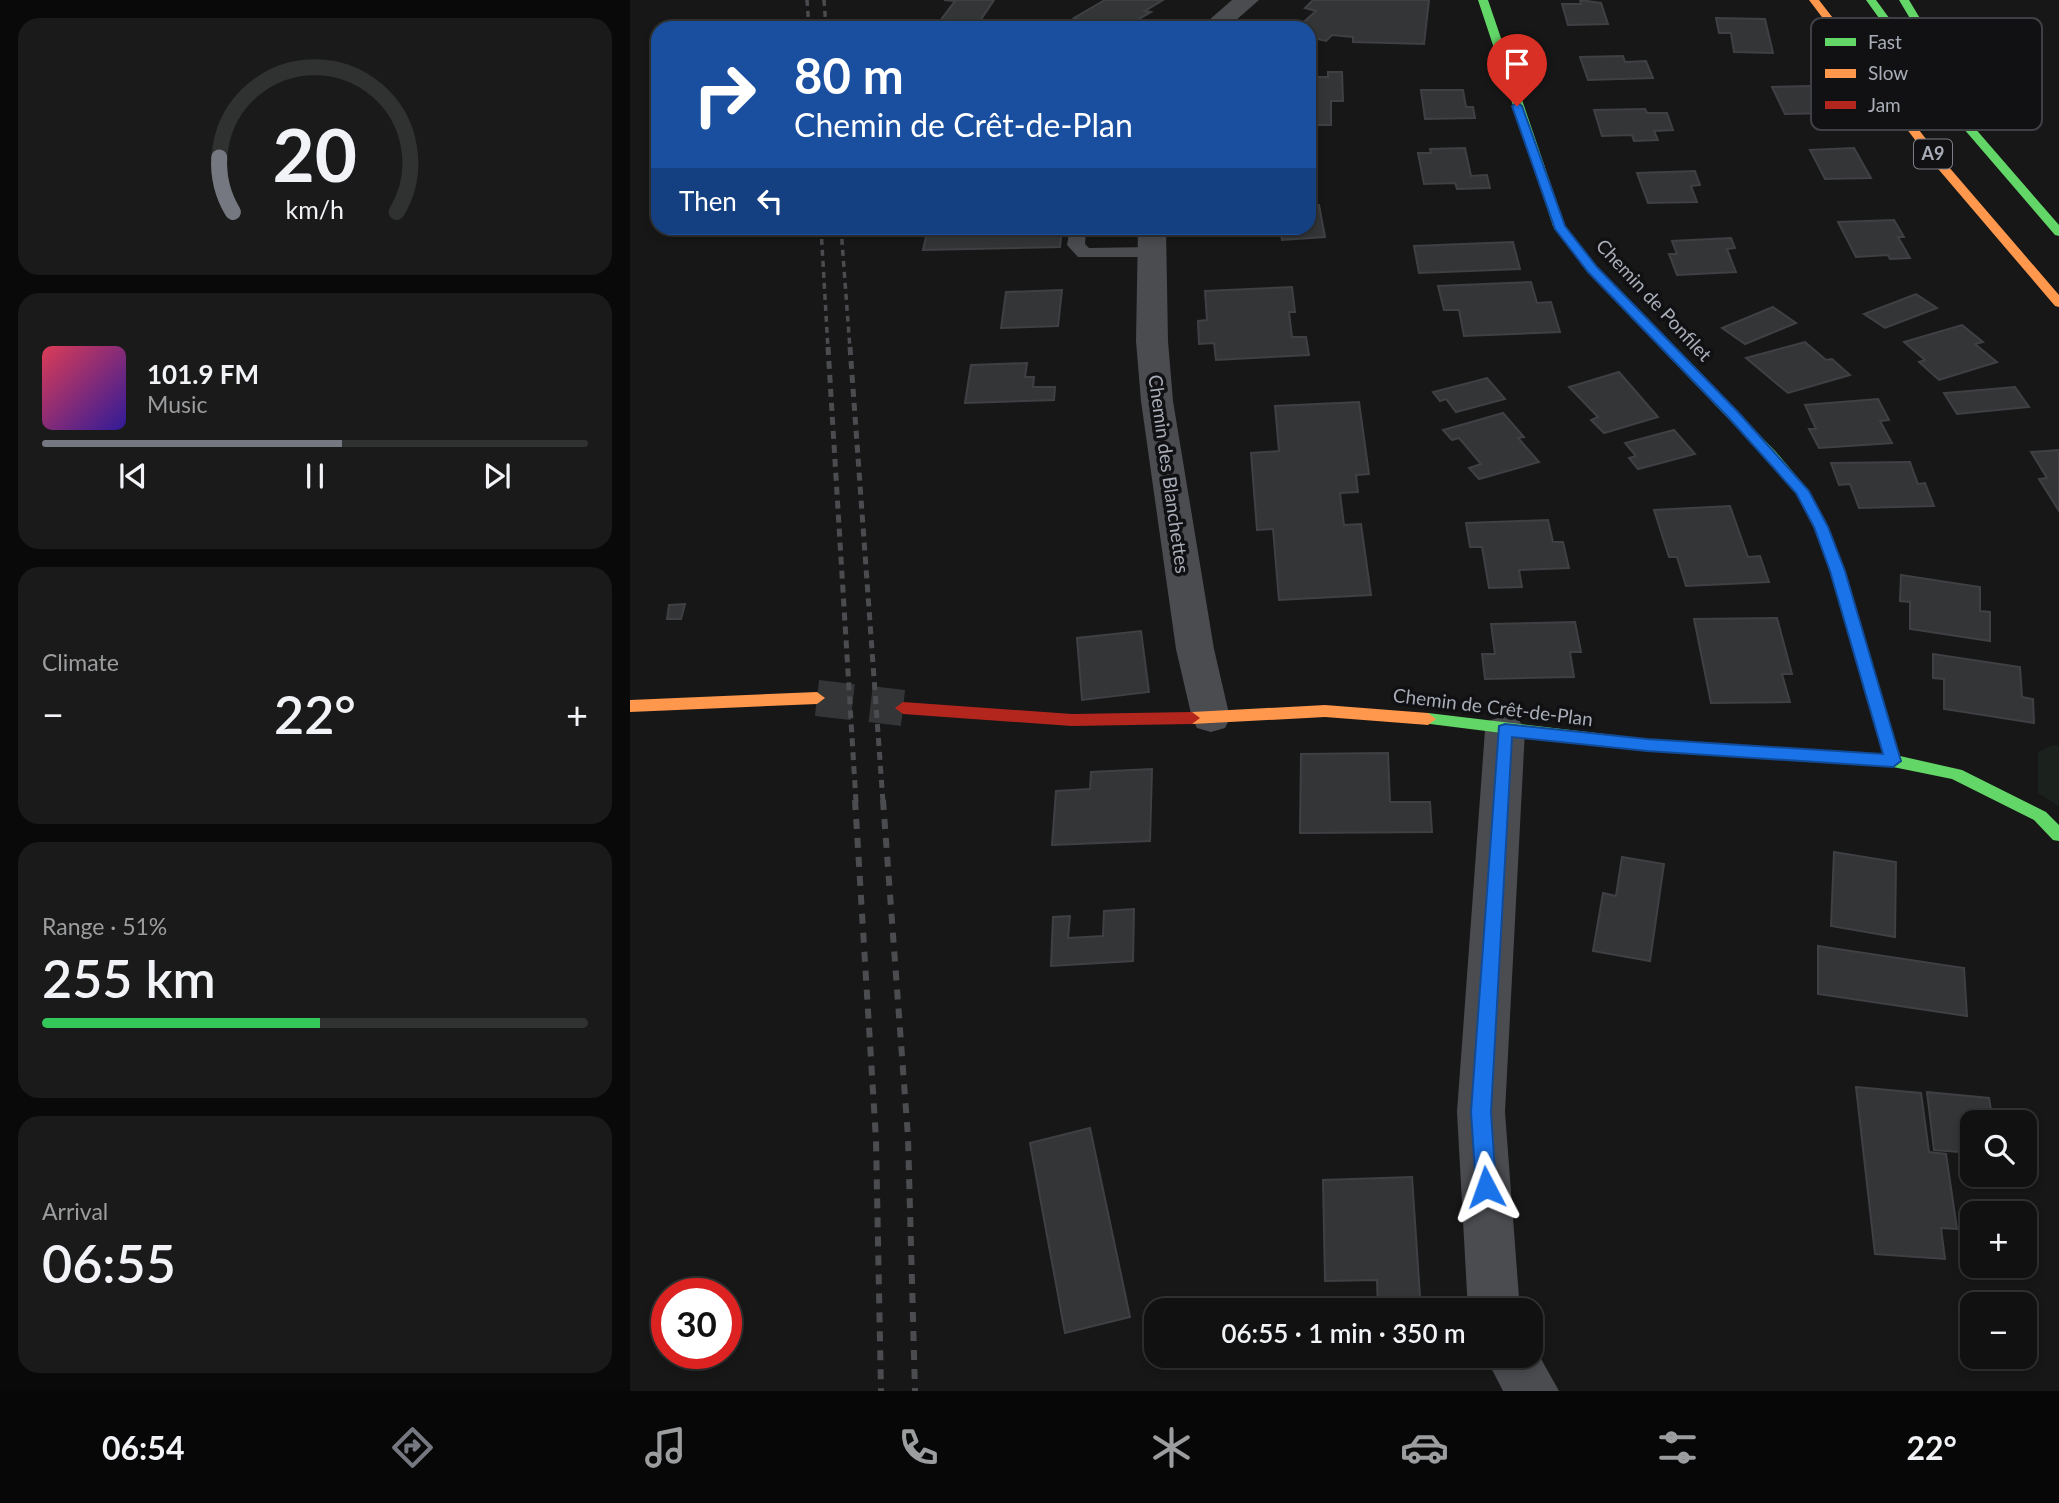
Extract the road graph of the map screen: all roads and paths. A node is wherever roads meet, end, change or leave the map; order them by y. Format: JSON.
{"nodes":[{"id":1,"x":1247,"y":0,"type":"edge"},
{"id":2,"x":1483,"y":0,"type":"edge"},
{"id":3,"x":1815,"y":0,"type":"edge"},
{"id":4,"x":1871,"y":0,"type":"edge"},
{"id":5,"x":1904,"y":0,"type":"edge"},
{"id":6,"x":1827,"y":18,"type":"edge"},
{"id":7,"x":1884,"y":18,"type":"edge"},
{"id":8,"x":1915,"y":18,"type":"edge"},
{"id":9,"x":1221,"y":21,"type":"edge"},
{"id":10,"x":1913,"y":130,"type":"edge"},
{"id":11,"x":1968,"y":130,"type":"edge"},
{"id":12,"x":1989,"y":130,"type":"edge"},
{"id":13,"x":2059,"y":226,"type":"edge"},
{"id":14,"x":2059,"y":232,"type":"edge"},
{"id":15,"x":1077,"y":235,"type":"edge"},
{"id":16,"x":1151,"y":240,"type":"edge"},
{"id":17,"x":2059,"y":303,"type":"edge"},
{"id":18,"x":817,"y":698,"type":"tunnel mouth"},
{"id":19,"x":630,"y":706,"type":"edge"},
{"id":20,"x":903,"y":708,"type":"tunnel mouth"},
{"id":21,"x":1211,"y":718,"type":"junction"},
{"id":22,"x":1505,"y":730,"type":"junction"},
{"id":23,"x":1893,"y":761,"type":"junction"},
{"id":24,"x":2059,"y":835,"type":"edge"},
{"id":25,"x":1493,"y":1298,"type":"edge"},
{"id":26,"x":1518,"y":1368,"type":"edge"},
{"id":27,"x":1532,"y":1391,"type":"edge"}],
"edges":[{"from":1,"to":9,"type":"street"},
{"from":2,"to":23,"type":"main road","name":"Chemin de Ponfilet"},
{"from":3,"to":6,"type":"main road","number":"A9"},
{"from":4,"to":7,"type":"main road","number":"A9"},
{"from":5,"to":8,"type":"main road"},
{"from":10,"to":17,"type":"main road","number":"A9"},
{"from":11,"to":14,"type":"main road","number":"A9"},
{"from":12,"to":13,"type":"main road"},
{"from":15,"to":16,"type":"lane"},
{"from":16,"to":21,"type":"street","name":"Chemin des Blanchettes"},
{"from":18,"to":19,"type":"main road"},
{"from":20,"to":21,"type":"main road","name":"Chemin de Crêt-de-Plan"},
{"from":21,"to":22,"type":"main road","name":"Chemin de Crêt-de-Plan"},
{"from":22,"to":23,"type":"main road","name":"Chemin de Crêt-de-Plan"},
{"from":22,"to":25,"type":"street"},
{"from":23,"to":24,"type":"main road","name":"Chemin de Crêt-de-Plan"},
{"from":26,"to":27,"type":"street"}]}
